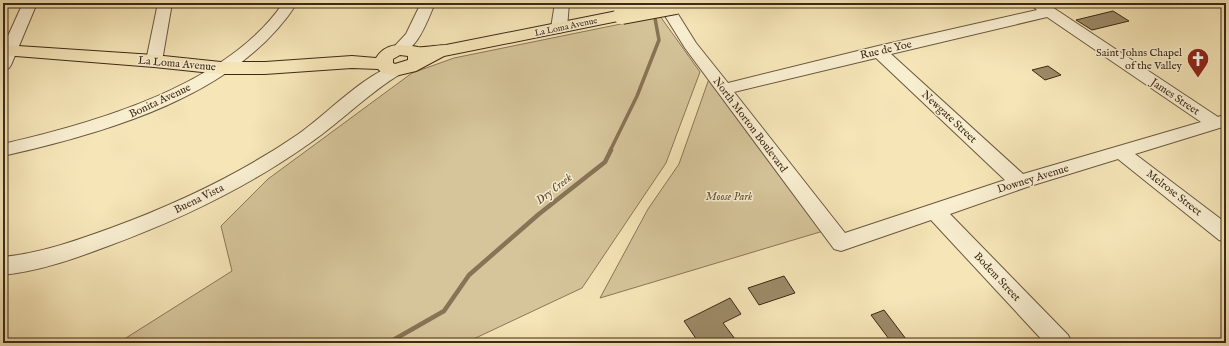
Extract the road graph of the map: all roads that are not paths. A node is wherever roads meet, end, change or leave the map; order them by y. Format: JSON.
{"nodes":[{"id":1,"x":30,"y":3,"type":"edge"},
{"id":2,"x":165,"y":3,"type":"edge"},
{"id":3,"x":290,"y":3,"type":"edge"},
{"id":4,"x":428,"y":3,"type":"edge"},
{"id":5,"x":562,"y":3,"type":"edge"},
{"id":6,"x":675,"y":4,"type":"edge"},
{"id":7,"x":1041,"y":5,"type":"edge"},
{"id":8,"x":559,"y":28,"type":"junction"},
{"id":9,"x":878,"y":52,"type":"junction"},
{"id":10,"x":5,"y":55,"type":"edge"},
{"id":11,"x":402,"y":56,"type":"junction"},
{"id":12,"x":154,"y":61,"type":"junction"},
{"id":13,"x":221,"y":68,"type":"junction"},
{"id":14,"x":723,"y":89,"type":"junction"},
{"id":15,"x":1221,"y":122,"type":"edge"},
{"id":16,"x":3,"y":150,"type":"edge"},
{"id":17,"x":1122,"y":152,"type":"junction"},
{"id":18,"x":1020,"y":182,"type":"junction"},
{"id":19,"x":935,"y":211,"type":"junction"},
{"id":20,"x":1226,"y":234,"type":"edge"},
{"id":21,"x":841,"y":243,"type":"joint"},
{"id":22,"x":3,"y":266,"type":"edge"},
{"id":23,"x":1060,"y":343,"type":"edge"}],
"edges":[{"from":1,"to":10,"type":"street"},
{"from":2,"to":12,"type":"street"},
{"from":3,"to":13,"type":"street","name":"Bonita Avenue"},
{"from":4,"to":11,"type":"street"},
{"from":5,"to":8,"type":"street"},
{"from":6,"to":8,"type":"main road","name":"La Loma Avenue","bridge":true},
{"from":6,"to":14,"type":"street","name":"North Morton Boulevard"},
{"from":7,"to":9,"type":"street","name":"Rue de Yoe"},
{"from":7,"to":15,"type":"street","name":"James Street"},
{"from":8,"to":11,"type":"main road","name":"La Loma Avenue"},
{"from":9,"to":14,"type":"street","name":"Rue de Yoe"},
{"from":9,"to":18,"type":"street","name":"Newgate Street"},
{"from":10,"to":12,"type":"main road","name":"La Loma Avenue"},
{"from":11,"to":13,"type":"main road","name":"La Loma Avenue"},
{"from":11,"to":22,"type":"street","name":"Buena Vista"},
{"from":12,"to":13,"type":"main road","name":"La Loma Avenue"},
{"from":13,"to":16,"type":"street","name":"Bonita Avenue"},
{"from":14,"to":21,"type":"street","name":"North Morton Boulevard"},
{"from":15,"to":17,"type":"street","name":"Downey Avenue"},
{"from":17,"to":18,"type":"street","name":"Downey Avenue"},
{"from":17,"to":20,"type":"street","name":"Melrose Street"},
{"from":18,"to":19,"type":"street","name":"Downey Avenue"},
{"from":19,"to":21,"type":"street","name":"Downey Avenue"},
{"from":19,"to":23,"type":"street","name":"Bodem Street"}]}
